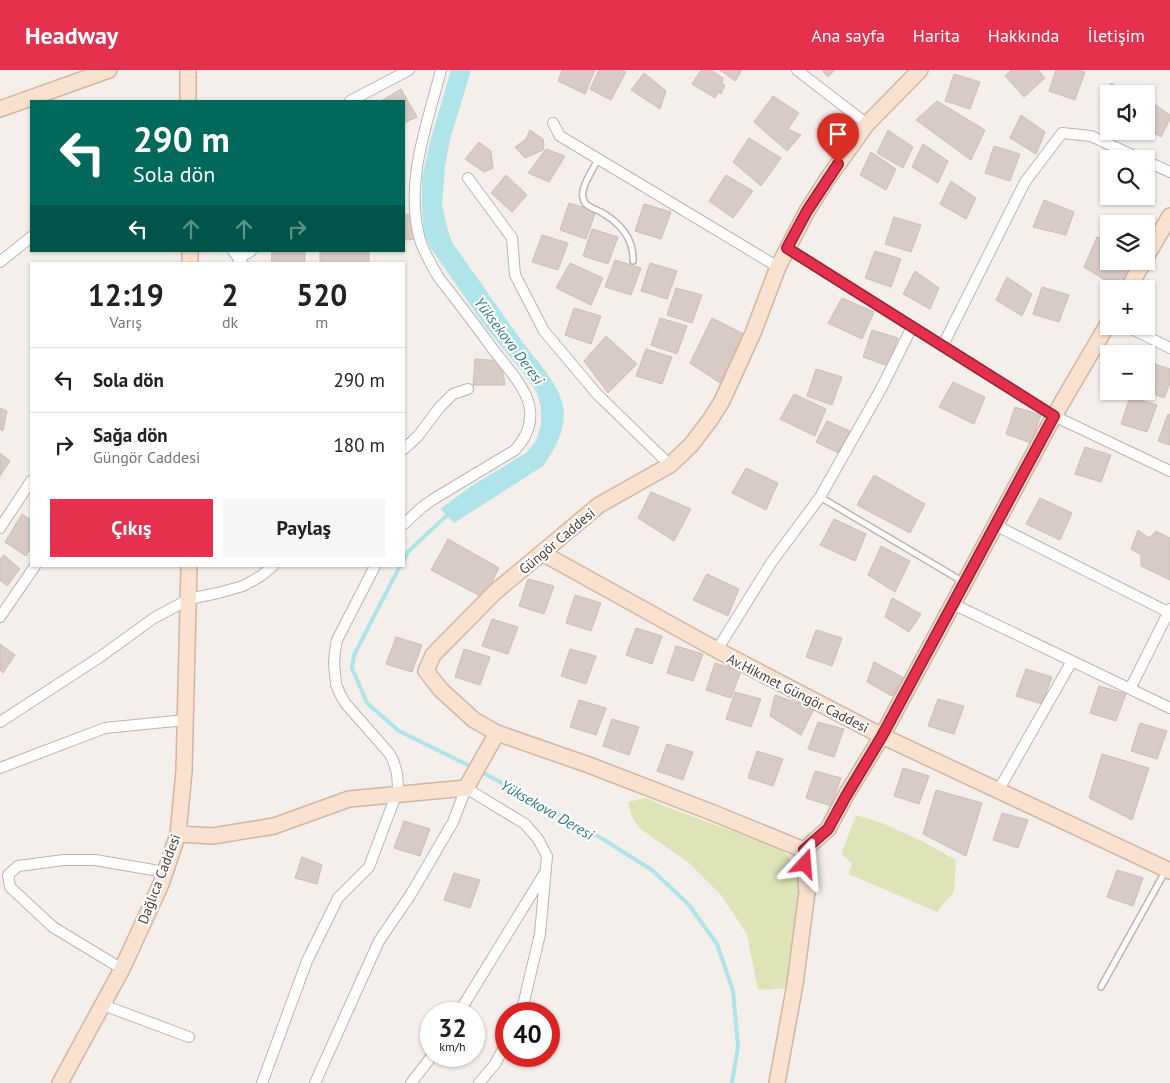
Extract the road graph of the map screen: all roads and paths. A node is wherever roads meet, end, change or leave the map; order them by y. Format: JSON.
{"nodes":[{"id":1,"x":109,"y":70,"type":"edge"},
{"id":2,"x":188,"y":70,"type":"edge"},
{"id":3,"x":409,"y":70,"type":"edge"},
{"id":4,"x":441,"y":70,"type":"edge"},
{"id":5,"x":797,"y":70,"type":"edge"},
{"id":6,"x":920,"y":70,"type":"edge"},
{"id":7,"x":188,"y":100,"type":"edge"},
{"id":8,"x":352,"y":100,"type":"edge"},
{"id":9,"x":0,"y":109,"type":"edge"},
{"id":10,"x":553,"y":123,"type":"dead end"},
{"id":11,"x":867,"y":124,"type":"junction"},
{"id":12,"x":1121,"y":150,"type":"edge"},
{"id":13,"x":598,"y":160,"type":"junction"},
{"id":14,"x":1155,"y":165,"type":"edge"},
{"id":15,"x":1170,"y":172,"type":"edge"},
{"id":16,"x":468,"y":178,"type":"dead end"},
{"id":17,"x":1170,"y":216,"type":"edge"},
{"id":18,"x":30,"y":238,"type":"edge"},
{"id":19,"x":1155,"y":242,"type":"edge"},
{"id":20,"x":787,"y":248,"type":"junction"},
{"id":21,"x":249,"y":252,"type":"edge"},
{"id":22,"x":238,"y":258,"type":"edge"},
{"id":23,"x":633,"y":261,"type":"dead end"},
{"id":24,"x":0,"y":262,"type":"edge"},
{"id":25,"x":778,"y":266,"type":"junction"},
{"id":26,"x":912,"y":327,"type":"junction"},
{"id":27,"x":1101,"y":335,"type":"edge"},
{"id":28,"x":1144,"y":335,"type":"edge"},
{"id":29,"x":943,"y":345,"type":"junction"},
{"id":30,"x":1170,"y":348,"type":"edge"},
{"id":31,"x":468,"y":389,"type":"dead end"},
{"id":32,"x":1054,"y":416,"type":"junction"},
{"id":33,"x":405,"y":448,"type":"edge"},
{"id":34,"x":670,"y":465,"type":"junction"},
{"id":35,"x":1170,"y":471,"type":"edge"},
{"id":36,"x":30,"y":483,"type":"edge"},
{"id":37,"x":820,"y":497,"type":"junction"},
{"id":38,"x":405,"y":523,"type":"edge"},
{"id":39,"x":995,"y":525,"type":"junction"},
{"id":40,"x":0,"y":528,"type":"edge"},
{"id":41,"x":542,"y":553,"type":"junction"},
{"id":42,"x":35,"y":567,"type":"edge"},
{"id":43,"x":189,"y":567,"type":"edge"},
{"id":44,"x":272,"y":567,"type":"edge"},
{"id":45,"x":374,"y":567,"type":"edge"},
{"id":46,"x":965,"y":582,"type":"junction"},
{"id":47,"x":189,"y":600,"type":"junction"},
{"id":48,"x":953,"y":604,"type":"junction"},
{"id":49,"x":1169,"y":610,"type":"edge"},
{"id":50,"x":0,"y":617,"type":"edge"},
{"id":51,"x":717,"y":650,"type":"junction"},
{"id":52,"x":1072,"y":661,"type":"junction"},
{"id":53,"x":1130,"y":689,"type":"junction"},
{"id":54,"x":1170,"y":708,"type":"edge"},
{"id":55,"x":185,"y":720,"type":"junction"},
{"id":56,"x":0,"y":722,"type":"edge"},
{"id":57,"x":497,"y":733,"type":"junction"},
{"id":58,"x":882,"y":736,"type":"junction"},
{"id":59,"x":0,"y":768,"type":"edge"},
{"id":60,"x":466,"y":788,"type":"junction"},
{"id":61,"x":998,"y":791,"type":"junction"},
{"id":62,"x":396,"y":795,"type":"junction"},
{"id":63,"x":178,"y":834,"type":"junction"},
{"id":64,"x":804,"y":850,"type":"junction"},
{"id":65,"x":1169,"y":868,"type":"edge"},
{"id":66,"x":165,"y":872,"type":"junction"},
{"id":67,"x":546,"y":872,"type":"junction"},
{"id":68,"x":122,"y":969,"type":"junction"},
{"id":69,"x":1101,"y":987,"type":"dead end"},
{"id":70,"x":465,"y":1002,"type":"edge"},
{"id":71,"x":524,"y":1002,"type":"edge"},
{"id":72,"x":103,"y":1004,"type":"junction"},
{"id":73,"x":189,"y":1037,"type":"dead end"},
{"id":74,"x":495,"y":1064,"type":"edge"},
{"id":75,"x":424,"y":1067,"type":"edge"},
{"id":76,"x":60,"y":1083,"type":"edge"},
{"id":77,"x":262,"y":1083,"type":"edge"},
{"id":78,"x":315,"y":1083,"type":"edge"},
{"id":79,"x":412,"y":1083,"type":"edge"},
{"id":80,"x":479,"y":1083,"type":"edge"},
{"id":81,"x":777,"y":1083,"type":"edge"}],
"edges":[{"from":1,"to":9,"type":"street"},
{"from":2,"to":7,"type":"street"},
{"from":3,"to":8,"type":"street"},
{"from":4,"to":38,"type":"street"},
{"from":5,"to":11,"type":"street"},
{"from":6,"to":11,"type":"street","name":"Güngör Caddesi"},
{"from":10,"to":13,"type":"street"},
{"from":11,"to":20,"type":"street","name":"Güngör Caddesi"},
{"from":12,"to":29,"type":"street"},
{"from":13,"to":23,"type":"lane"},
{"from":13,"to":25,"type":"street"},
{"from":14,"to":15,"type":"street"},
{"from":16,"to":34,"type":"street"},
{"from":17,"to":19,"type":"street"},
{"from":18,"to":24,"type":"street"},
{"from":20,"to":25,"type":"street","name":"Güngör Caddesi"},
{"from":20,"to":26,"type":"street"},
{"from":21,"to":22,"type":"street"},
{"from":25,"to":34,"type":"street","name":"Güngör Caddesi"},
{"from":26,"to":29,"type":"street"},
{"from":26,"to":37,"type":"street"},
{"from":27,"to":32,"type":"street"},
{"from":28,"to":30,"type":"street"},
{"from":29,"to":32,"type":"street"},
{"from":31,"to":33,"type":"street"},
{"from":32,"to":35,"type":"street"},
{"from":32,"to":39,"type":"street"},
{"from":34,"to":41,"type":"street","name":"Güngör Caddesi"},
{"from":36,"to":40,"type":"street"},
{"from":37,"to":46,"type":"lane"},
{"from":37,"to":51,"type":"street"},
{"from":39,"to":46,"type":"street"},
{"from":39,"to":49,"type":"street"},
{"from":41,"to":51,"type":"street","name":"Av.Hikmet Güngör Caddesi"},
{"from":41,"to":57,"type":"street","name":"Güngör Caddesi"},
{"from":42,"to":50,"type":"street"},
{"from":43,"to":47,"type":"street","name":"Dağlıca Caddesi"},
{"from":44,"to":47,"type":"street"},
{"from":45,"to":62,"type":"street"},
{"from":46,"to":48,"type":"street"},
{"from":47,"to":55,"type":"street","name":"Dağlıca Caddesi"},
{"from":47,"to":56,"type":"street"},
{"from":48,"to":52,"type":"street"},
{"from":48,"to":58,"type":"street"},
{"from":49,"to":53,"type":"street"},
{"from":51,"to":58,"type":"street","name":"Av.Hikmet Güngör Caddesi"},
{"from":52,"to":53,"type":"street"},
{"from":52,"to":61,"type":"street"},
{"from":53,"to":54,"type":"street"},
{"from":55,"to":59,"type":"street"},
{"from":55,"to":63,"type":"street","name":"Dağlıca Caddesi"},
{"from":57,"to":60,"type":"street"},
{"from":57,"to":64,"type":"street","name":"Güngör Caddesi"},
{"from":58,"to":61,"type":"street","name":"Av.Hikmet Güngör Caddesi"},
{"from":58,"to":64,"type":"street"},
{"from":60,"to":62,"type":"street"},
{"from":60,"to":67,"type":"street"},
{"from":60,"to":78,"type":"street"},
{"from":61,"to":65,"type":"street","name":"Av.Hikmet Güngör Caddesi"},
{"from":62,"to":63,"type":"street"},
{"from":62,"to":77,"type":"street"},
{"from":63,"to":66,"type":"street","name":"Dağlıca Caddesi"},
{"from":64,"to":81,"type":"street"},
{"from":65,"to":69,"type":"lane"},
{"from":66,"to":68,"type":"street","name":"Dağlıca Caddesi"},
{"from":66,"to":68,"type":"street"},
{"from":67,"to":70,"type":"street"},
{"from":67,"to":71,"type":"street"},
{"from":68,"to":72,"type":"street","name":"Dağlıca Caddesi"},
{"from":72,"to":73,"type":"street"},
{"from":72,"to":76,"type":"street","name":"Dağlıca Caddesi"},
{"from":74,"to":80,"type":"street"},
{"from":75,"to":79,"type":"street"}]}
